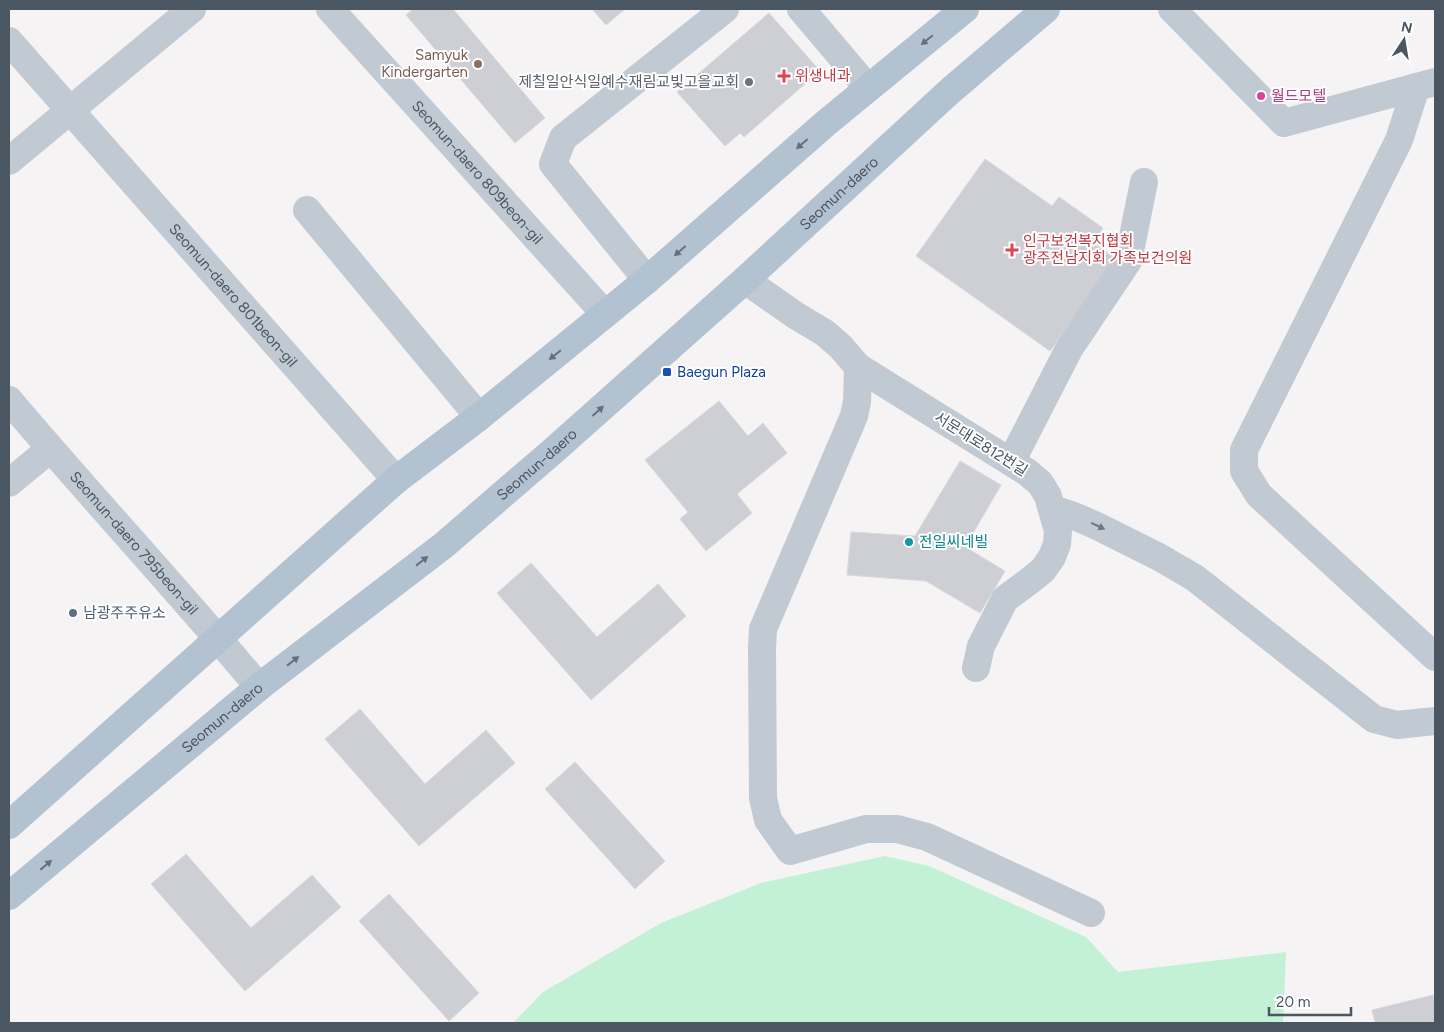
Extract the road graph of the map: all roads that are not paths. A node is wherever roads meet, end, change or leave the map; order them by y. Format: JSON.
{"nodes":[{"id":1,"x":192,"y":9,"type":"edge"},
{"id":2,"x":330,"y":9,"type":"edge"},
{"id":3,"x":725,"y":9,"type":"edge"},
{"id":4,"x":801,"y":9,"type":"edge"},
{"id":5,"x":965,"y":9,"type":"edge"},
{"id":6,"x":1046,"y":9,"type":"edge"},
{"id":7,"x":1172,"y":9,"type":"edge"},
{"id":8,"x":9,"y":41,"type":"edge"},
{"id":9,"x":1425,"y":85,"type":"edge"},
{"id":10,"x":868,"y":88,"type":"junction"},
{"id":11,"x":71,"y":110,"type":"junction"},
{"id":12,"x":9,"y":161,"type":"edge"},
{"id":13,"x":1144,"y":182,"type":"dead end"},
{"id":14,"x":307,"y":210,"type":"dead end"},
{"id":15,"x":647,"y":280,"type":"junction"},
{"id":16,"x":745,"y":280,"type":"junction"},
{"id":17,"x":605,"y":314,"type":"junction"},
{"id":18,"x":858,"y":367,"type":"junction"},
{"id":19,"x":9,"y":400,"type":"edge"},
{"id":20,"x":479,"y":418,"type":"junction"},
{"id":21,"x":50,"y":449,"type":"junction"},
{"id":22,"x":1011,"y":462,"type":"junction"},
{"id":23,"x":396,"y":480,"type":"junction"},
{"id":24,"x":9,"y":483,"type":"edge"},
{"id":25,"x":1053,"y":509,"type":"junction"},
{"id":26,"x":218,"y":638,"type":"junction"},
{"id":27,"x":1435,"y":657,"type":"edge"},
{"id":28,"x":976,"y":668,"type":"dead end"},
{"id":29,"x":259,"y":687,"type":"junction"},
{"id":30,"x":1435,"y":721,"type":"edge"},
{"id":31,"x":9,"y":826,"type":"edge"},
{"id":32,"x":9,"y":896,"type":"edge"},
{"id":33,"x":1091,"y":912,"type":"dead end"}],
"edges":[{"from":1,"to":11,"type":"street"},
{"from":2,"to":17,"type":"street","name":"Seomun-daero 809beon-gil"},
{"from":3,"to":15,"type":"street"},
{"from":4,"to":10,"type":"street"},
{"from":5,"to":10,"type":"main road","one_way":true},
{"from":6,"to":16,"type":"main road","name":"Seomun-daero"},
{"from":7,"to":9,"type":"street"},
{"from":8,"to":11,"type":"street","name":"Seomun-daero 801beon-gil"},
{"from":9,"to":27,"type":"street"},
{"from":10,"to":15,"type":"main road","one_way":true},
{"from":11,"to":12,"type":"street"},
{"from":11,"to":23,"type":"street","name":"Seomun-daero 801beon-gil"},
{"from":13,"to":22,"type":"street"},
{"from":14,"to":20,"type":"street"},
{"from":15,"to":17,"type":"main road"},
{"from":16,"to":18,"type":"street","name":"서문대로812번길"},
{"from":29,"to":16,"type":"main road","name":"Seomun-daero","one_way":true},
{"from":17,"to":20,"type":"main road","one_way":true},
{"from":18,"to":22,"type":"street","name":"서문대로812번길"},
{"from":18,"to":33,"type":"street"},
{"from":19,"to":21,"type":"street","name":"Seomun-daero 795beon-gil"},
{"from":20,"to":23,"type":"main road"},
{"from":21,"to":24,"type":"street"},
{"from":21,"to":26,"type":"street","name":"Seomun-daero 795beon-gil"},
{"from":22,"to":25,"type":"street","name":"서문대로812번길"},
{"from":23,"to":26,"type":"main road"},
{"from":25,"to":28,"type":"street","name":"서문대로812번길"},
{"from":25,"to":30,"type":"street","one_way":true},
{"from":26,"to":29,"type":"street","name":"Seomun-daero 795beon-gil"},
{"from":26,"to":31,"type":"main road"},
{"from":32,"to":29,"type":"main road","name":"Seomun-daero","one_way":true}]}
